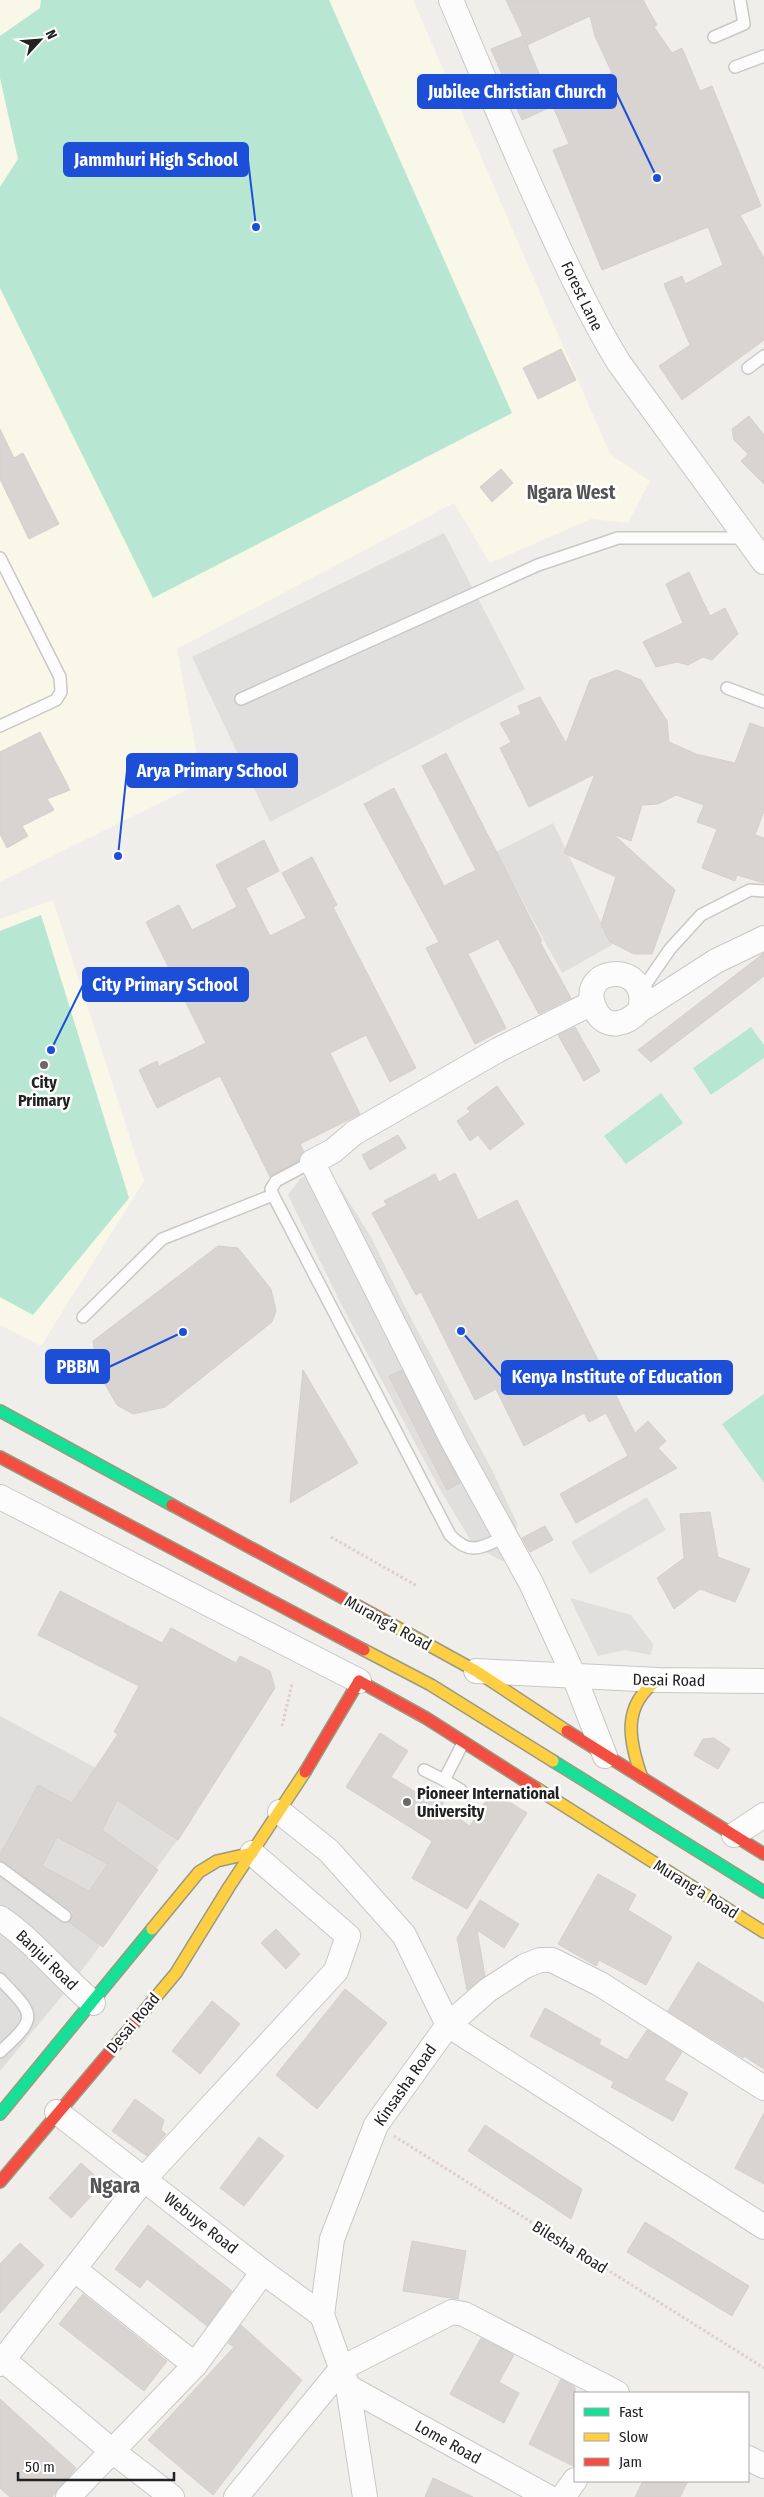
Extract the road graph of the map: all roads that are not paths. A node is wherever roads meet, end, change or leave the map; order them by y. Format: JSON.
{"nodes":[{"id":1,"x":451,"y":0,"type":"edge"},
{"id":2,"x":740,"y":0,"type":"edge"},
{"id":3,"x":714,"y":36,"type":"dead end"},
{"id":4,"x":764,"y":56,"type":"edge"},
{"id":5,"x":735,"y":67,"type":"dead end"},
{"id":6,"x":764,"y":356,"type":"edge"},
{"id":7,"x":748,"y":368,"type":"dead end"},
{"id":8,"x":746,"y":538,"type":"junction"},
{"id":9,"x":0,"y":558,"type":"edge"},
{"id":10,"x":764,"y":562,"type":"edge"},
{"id":11,"x":727,"y":688,"type":"dead end"},
{"id":12,"x":241,"y":700,"type":"dead end"},
{"id":13,"x":764,"y":702,"type":"edge"},
{"id":14,"x":0,"y":726,"type":"edge"},
{"id":15,"x":764,"y":891,"type":"edge"},
{"id":16,"x":764,"y":938,"type":"edge"},
{"id":17,"x":640,"y":1001,"type":"junction"},
{"id":18,"x":592,"y":1003,"type":"junction"},
{"id":19,"x":312,"y":1162,"type":"junction"},
{"id":20,"x":273,"y":1195,"type":"junction"},
{"id":21,"x":83,"y":1317,"type":"dead end"},
{"id":22,"x":0,"y":1411,"type":"edge"},
{"id":23,"x":0,"y":1457,"type":"edge"},
{"id":24,"x":0,"y":1497,"type":"edge"},
{"id":25,"x":504,"y":1537,"type":"junction"},
{"id":26,"x":476,"y":1671,"type":"junction"},
{"id":27,"x":574,"y":1676,"type":"junction"},
{"id":28,"x":658,"y":1680,"type":"junction"},
{"id":29,"x":359,"y":1681,"type":"junction"},
{"id":30,"x":764,"y":1681,"type":"edge"},
{"id":31,"x":463,"y":1743,"type":"junction"},
{"id":32,"x":605,"y":1756,"type":"junction"},
{"id":33,"x":424,"y":1770,"type":"dead end"},
{"id":34,"x":642,"y":1778,"type":"junction"},
{"id":35,"x":444,"y":1780,"type":"junction"},
{"id":36,"x":461,"y":1790,"type":"dead end"},
{"id":37,"x":280,"y":1812,"type":"junction"},
{"id":38,"x":764,"y":1815,"type":"edge"},
{"id":39,"x":734,"y":1835,"type":"junction"},
{"id":40,"x":252,"y":1853,"type":"junction"},
{"id":41,"x":764,"y":1854,"type":"edge"},
{"id":42,"x":0,"y":1868,"type":"edge"},
{"id":43,"x":764,"y":1892,"type":"edge"},
{"id":44,"x":65,"y":1916,"type":"dead end"},
{"id":45,"x":0,"y":1920,"type":"edge"},
{"id":46,"x":764,"y":1932,"type":"edge"},
{"id":47,"x":0,"y":1979,"type":"edge"},
{"id":48,"x":93,"y":2003,"type":"junction"},
{"id":49,"x":448,"y":2024,"type":"junction"},
{"id":50,"x":0,"y":2052,"type":"edge"},
{"id":51,"x":764,"y":2088,"type":"edge"},
{"id":52,"x":57,"y":2112,"type":"junction"},
{"id":53,"x":0,"y":2114,"type":"edge"},
{"id":54,"x":144,"y":2179,"type":"junction"},
{"id":55,"x":0,"y":2182,"type":"edge"},
{"id":56,"x":764,"y":2227,"type":"edge"},
{"id":57,"x":74,"y":2268,"type":"junction"},
{"id":58,"x":263,"y":2272,"type":"junction"},
{"id":59,"x":322,"y":2315,"type":"junction"},
{"id":60,"x":1,"y":2360,"type":"edge"},
{"id":61,"x":195,"y":2365,"type":"junction"},
{"id":62,"x":345,"y":2377,"type":"junction"},
{"id":63,"x":615,"y":2392,"type":"edge"},
{"id":64,"x":111,"y":2450,"type":"junction"},
{"id":65,"x":749,"y":2458,"type":"edge"},
{"id":66,"x":764,"y":2466,"type":"edge"},
{"id":67,"x":574,"y":2481,"type":"edge"},
{"id":68,"x":68,"y":2497,"type":"edge"},
{"id":69,"x":172,"y":2497,"type":"edge"},
{"id":70,"x":236,"y":2497,"type":"edge"},
{"id":71,"x":365,"y":2497,"type":"edge"},
{"id":72,"x":548,"y":2497,"type":"edge"},
{"id":73,"x":563,"y":2497,"type":"edge"}],
"edges":[{"from":1,"to":8,"type":"street","name":"Forest Lane"},
{"from":2,"to":3,"type":"lane"},
{"from":4,"to":5,"type":"lane"},
{"from":6,"to":7,"type":"lane"},
{"from":8,"to":10,"type":"street","name":"Forest Lane"},
{"from":8,"to":12,"type":"lane"},
{"from":9,"to":14,"type":"lane"},
{"from":11,"to":13,"type":"lane"},
{"from":15,"to":17,"type":"lane"},
{"from":16,"to":17,"type":"street"},
{"from":17,"to":18,"type":"street"},
{"from":17,"to":18,"type":"street"},
{"from":18,"to":19,"type":"street"},
{"from":19,"to":20,"type":"lane"},
{"from":19,"to":25,"type":"street"},
{"from":20,"to":21,"type":"lane"},
{"from":20,"to":25,"type":"lane"},
{"from":22,"to":26,"type":"main road","name":"Murang'a Road"},
{"from":23,"to":43,"type":"main road","name":"Murang'a Road"},
{"from":24,"to":29,"type":"street","name":"Murang'a Road"},
{"from":25,"to":27,"type":"street"},
{"from":26,"to":27,"type":"street","name":"Desai Road"},
{"from":26,"to":32,"type":"main road","name":"Murang'a Road"},
{"from":27,"to":28,"type":"street","name":"Desai Road"},
{"from":27,"to":32,"type":"street"},
{"from":28,"to":30,"type":"street","name":"Desai Road"},
{"from":28,"to":34,"type":"main road"},
{"from":29,"to":31,"type":"main road","name":"Murang'a Road"},
{"from":29,"to":37,"type":"main road","name":"Desai Road"},
{"from":31,"to":35,"type":"lane"},
{"from":31,"to":46,"type":"main road","name":"Murang'a Road"},
{"from":32,"to":34,"type":"main road","name":"Murang'a Road"},
{"from":33,"to":35,"type":"lane"},
{"from":34,"to":39,"type":"main road","name":"Murang'a Road"},
{"from":35,"to":36,"type":"lane"},
{"from":37,"to":40,"type":"main road","name":"Desai Road"},
{"from":37,"to":49,"type":"street"},
{"from":38,"to":39,"type":"street"},
{"from":39,"to":41,"type":"main road","name":"Murang'a Road"},
{"from":40,"to":48,"type":"main road"},
{"from":40,"to":52,"type":"main road","name":"Desai Road"},
{"from":40,"to":54,"type":"street"},
{"from":42,"to":44,"type":"lane"},
{"from":45,"to":48,"type":"street","name":"Banjui Road"},
{"from":47,"to":50,"type":"lane"},
{"from":48,"to":53,"type":"main road"},
{"from":49,"to":51,"type":"street","name":"Kinsasha Road"},
{"from":49,"to":56,"type":"street"},
{"from":49,"to":59,"type":"street","name":"Kinsasha Road"},
{"from":52,"to":54,"type":"street","name":"Webuye Road"},
{"from":52,"to":55,"type":"main road","name":"Desai Road"},
{"from":54,"to":57,"type":"street"},
{"from":54,"to":58,"type":"street","name":"Webuye Road"},
{"from":57,"to":60,"type":"street"},
{"from":57,"to":61,"type":"street"},
{"from":58,"to":59,"type":"street","name":"Webuye Road"},
{"from":58,"to":61,"type":"street"},
{"from":59,"to":62,"type":"street"},
{"from":60,"to":64,"type":"street"},
{"from":61,"to":64,"type":"street"},
{"from":62,"to":63,"type":"street"},
{"from":62,"to":70,"type":"street"},
{"from":62,"to":71,"type":"street"},
{"from":62,"to":72,"type":"street","name":"Lome Road"},
{"from":64,"to":68,"type":"street"},
{"from":64,"to":69,"type":"street"},
{"from":65,"to":66,"type":"street"},
{"from":67,"to":73,"type":"street"}]}
